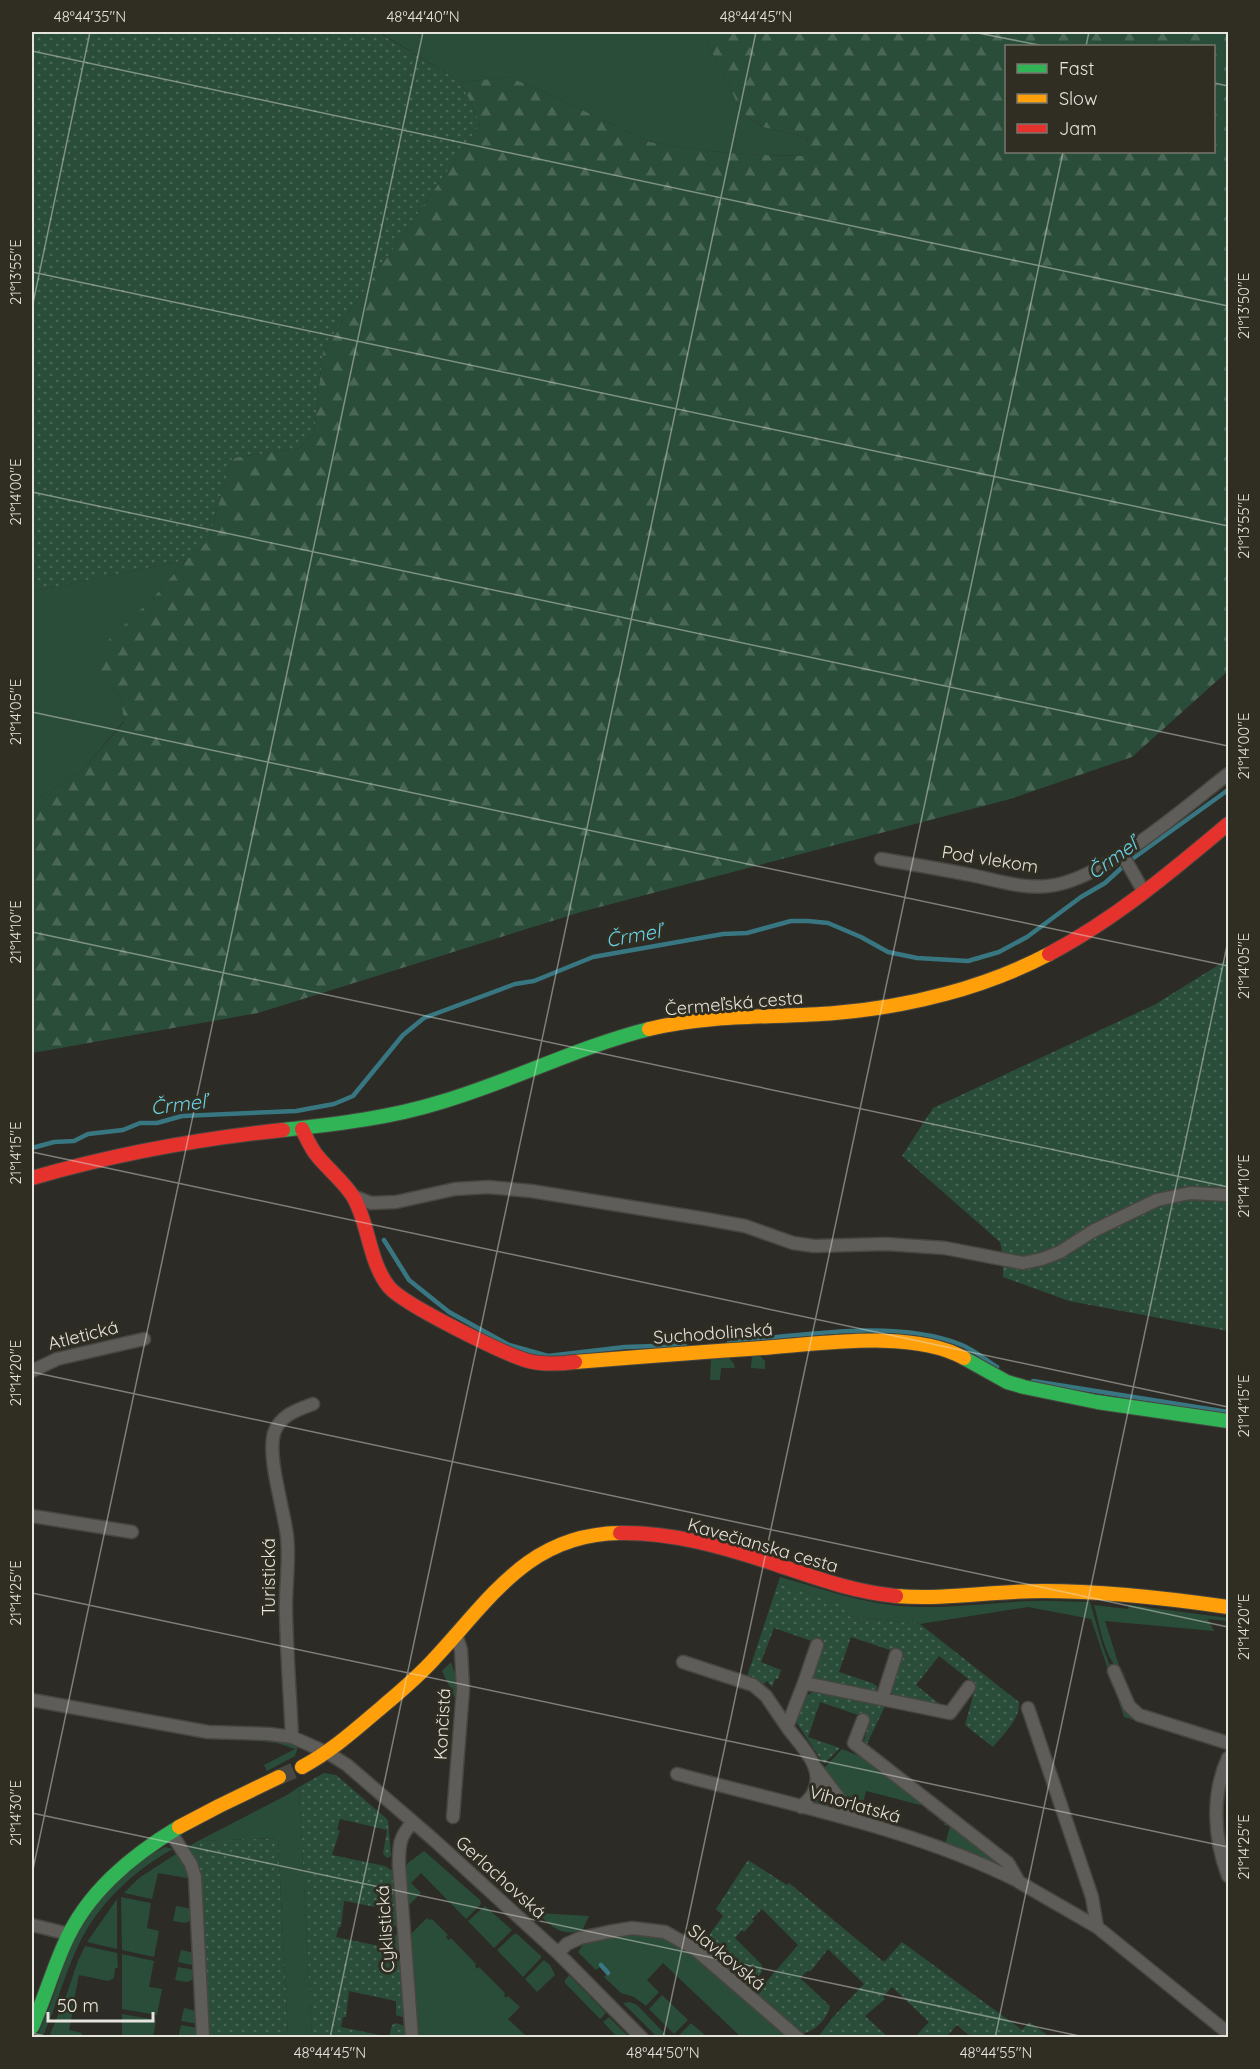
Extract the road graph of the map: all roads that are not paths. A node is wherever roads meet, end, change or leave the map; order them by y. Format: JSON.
{"nodes":[{"id":1,"x":1228,"y":774,"type":"edge"},
{"id":2,"x":1228,"y":824,"type":"edge"},
{"id":3,"x":1124,"y":857,"type":"junction"},
{"id":4,"x":881,"y":859,"type":"dead end"},
{"id":5,"x":1144,"y":892,"type":"junction"},
{"id":6,"x":302,"y":1129,"type":"junction"},
{"id":7,"x":32,"y":1178,"type":"edge"},
{"id":8,"x":1228,"y":1195,"type":"edge"},
{"id":9,"x":353,"y":1196,"type":"junction"},
{"id":10,"x":144,"y":1339,"type":"dead end"},
{"id":11,"x":32,"y":1371,"type":"edge"},
{"id":12,"x":313,"y":1404,"type":"dead end"},
{"id":13,"x":1228,"y":1421,"type":"edge"},
{"id":14,"x":32,"y":1516,"type":"edge"},
{"id":15,"x":132,"y":1532,"type":"dead end"},
{"id":16,"x":1228,"y":1607,"type":"edge"},
{"id":17,"x":456,"y":1634,"type":"junction"},
{"id":18,"x":817,"y":1645,"type":"dead end"},
{"id":19,"x":896,"y":1655,"type":"dead end"},
{"id":20,"x":683,"y":1662,"type":"dead end"},
{"id":21,"x":1114,"y":1671,"type":"dead end"},
{"id":22,"x":804,"y":1683,"type":"junction"},
{"id":23,"x":969,"y":1687,"type":"dead end"},
{"id":24,"x":882,"y":1699,"type":"junction"},
{"id":25,"x":32,"y":1700,"type":"edge"},
{"id":26,"x":1028,"y":1708,"type":"dead end"},
{"id":27,"x":863,"y":1720,"type":"dead end"},
{"id":28,"x":787,"y":1727,"type":"junction"},
{"id":29,"x":292,"y":1737,"type":"junction"},
{"id":30,"x":1228,"y":1743,"type":"edge"},
{"id":31,"x":328,"y":1753,"type":"junction"},
{"id":32,"x":1228,"y":1758,"type":"edge"},
{"id":33,"x":302,"y":1767,"type":"tunnel mouth"},
{"id":34,"x":816,"y":1768,"type":"junction"},
{"id":35,"x":677,"y":1774,"type":"dead end"},
{"id":36,"x":279,"y":1777,"type":"tunnel mouth"},
{"id":37,"x":801,"y":1807,"type":"junction"},
{"id":38,"x":453,"y":1818,"type":"dead end"},
{"id":39,"x":413,"y":1821,"type":"junction"},
{"id":40,"x":861,"y":1823,"type":"junction"},
{"id":41,"x":171,"y":1833,"type":"junction"},
{"id":42,"x":1228,"y":1876,"type":"edge"},
{"id":43,"x":1019,"y":1882,"type":"junction"},
{"id":44,"x":32,"y":1925,"type":"edge"},
{"id":45,"x":1097,"y":1927,"type":"junction"},
{"id":46,"x":69,"y":1935,"type":"junction"},
{"id":47,"x":558,"y":1953,"type":"junction"},
{"id":48,"x":32,"y":2027,"type":"edge"},
{"id":49,"x":1228,"y":2033,"type":"edge"},
{"id":50,"x":203,"y":2037,"type":"edge"},
{"id":51,"x":412,"y":2037,"type":"edge"},
{"id":52,"x":642,"y":2037,"type":"edge"},
{"id":53,"x":798,"y":2037,"type":"edge"}],
"edges":[{"from":1,"to":3,"type":"street","name":"Pod vlekom"},
{"from":2,"to":5,"type":"street","name":"Čermeľská cesta"},
{"from":3,"to":4,"type":"street","name":"Pod vlekom"},
{"from":3,"to":5,"type":"street"},
{"from":5,"to":6,"type":"street","name":"Čermeľská cesta"},
{"from":6,"to":7,"type":"street","name":"Čermeľská cesta"},
{"from":6,"to":9,"type":"street","name":"Suchodolinská"},
{"from":8,"to":9,"type":"street"},
{"from":9,"to":13,"type":"street","name":"Suchodolinská"},
{"from":10,"to":11,"type":"street","name":"Atletická"},
{"from":12,"to":29,"type":"street","name":"Turistická"},
{"from":14,"to":15,"type":"street"},
{"from":16,"to":17,"type":"street","name":"Kavečianska cesta"},
{"from":17,"to":31,"type":"street","name":"Kavečianska cesta"},
{"from":17,"to":38,"type":"street","name":"Končistá"},
{"from":18,"to":22,"type":"street"},
{"from":19,"to":24,"type":"street"},
{"from":20,"to":28,"type":"street"},
{"from":21,"to":30,"type":"street"},
{"from":22,"to":24,"type":"street"},
{"from":22,"to":28,"type":"street"},
{"from":23,"to":24,"type":"street"},
{"from":25,"to":29,"type":"street"},
{"from":26,"to":45,"type":"street"},
{"from":27,"to":43,"type":"street","name":"Vihorlatská"},
{"from":28,"to":34,"type":"street"},
{"from":29,"to":31,"type":"street"},
{"from":31,"to":33,"type":"street","name":"Kavečianska cesta"},
{"from":31,"to":39,"type":"street","name":"Gerlachovská"},
{"from":32,"to":42,"type":"street"},
{"from":34,"to":37,"type":"street"},
{"from":34,"to":40,"type":"street"},
{"from":35,"to":37,"type":"street","name":"Vihorlatská"},
{"from":36,"to":41,"type":"street"},
{"from":37,"to":40,"type":"street","name":"Vihorlatská"},
{"from":39,"to":47,"type":"street","name":"Gerlachovská"},
{"from":39,"to":51,"type":"street","name":"Cyklistická"},
{"from":40,"to":43,"type":"street","name":"Vihorlatská"},
{"from":41,"to":46,"type":"street"},
{"from":41,"to":50,"type":"street"},
{"from":43,"to":45,"type":"street","name":"Vihorlatská"},
{"from":44,"to":46,"type":"street"},
{"from":45,"to":49,"type":"street","name":"Vihorlatská"},
{"from":46,"to":48,"type":"street"},
{"from":47,"to":52,"type":"street","name":"Gerlachovská"},
{"from":47,"to":53,"type":"street","name":"Slavkovská"}]}
